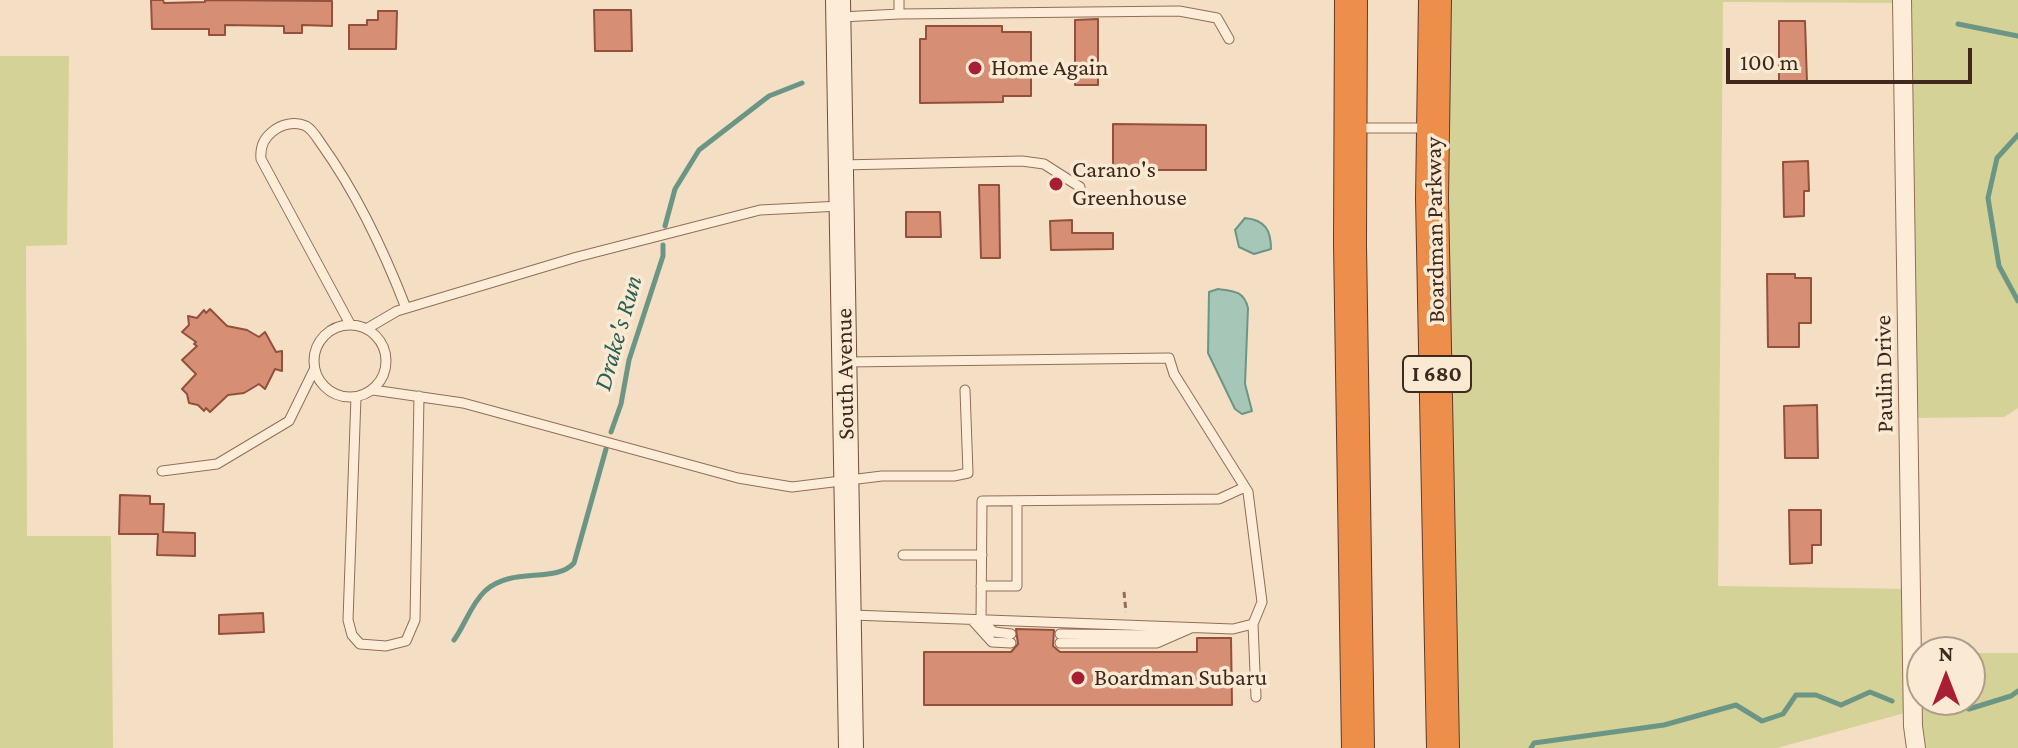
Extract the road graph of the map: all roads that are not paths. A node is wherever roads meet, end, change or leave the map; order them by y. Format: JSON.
{"nodes":[{"id":1,"x":899,"y":0,"type":"edge"},
{"id":2,"x":1351,"y":0,"type":"edge"},
{"id":3,"x":1435,"y":0,"type":"edge"},
{"id":4,"x":1902,"y":0,"type":"edge"},
{"id":5,"x":838,"y":8,"type":"edge"},
{"id":6,"x":899,"y":14,"type":"junction"},
{"id":7,"x":1229,"y":39,"type":"dead end"},
{"id":8,"x":1350,"y":128,"type":"junction"},
{"id":9,"x":1433,"y":128,"type":"junction"},
{"id":10,"x":841,"y":165,"type":"junction"},
{"id":11,"x":1080,"y":187,"type":"dead end"},
{"id":12,"x":842,"y":206,"type":"junction"},
{"id":13,"x":406,"y":308,"type":"junction"},
{"id":14,"x":350,"y":324,"type":"junction"},
{"id":15,"x":368,"y":328,"type":"junction"},
{"id":16,"x":845,"y":362,"type":"junction"},
{"id":17,"x":314,"y":370,"type":"junction"},
{"id":18,"x":373,"y":390,"type":"junction"},
{"id":19,"x":965,"y":390,"type":"dead end"},
{"id":20,"x":419,"y":396,"type":"junction"},
{"id":21,"x":356,"y":397,"type":"junction"},
{"id":22,"x":162,"y":471,"type":"dead end"},
{"id":23,"x":846,"y":482,"type":"junction"},
{"id":24,"x":1245,"y":487,"type":"junction"},
{"id":25,"x":1017,"y":501,"type":"junction"},
{"id":26,"x":903,"y":555,"type":"dead end"},
{"id":27,"x":982,"y":555,"type":"junction"},
{"id":28,"x":981,"y":586,"type":"junction"},
{"id":29,"x":848,"y":615,"type":"junction"},
{"id":30,"x":977,"y":621,"type":"junction"},
{"id":31,"x":1253,"y":624,"type":"junction"},
{"id":32,"x":1192,"y":628,"type":"junction"},
{"id":33,"x":1011,"y":639,"type":"dead end"},
{"id":34,"x":1060,"y":639,"type":"dead end"},
{"id":35,"x":1256,"y":697,"type":"dead end"},
{"id":36,"x":851,"y":748,"type":"edge"},
{"id":37,"x":1358,"y":748,"type":"edge"},
{"id":38,"x":1443,"y":748,"type":"edge"},
{"id":39,"x":1916,"y":748,"type":"edge"}],
"edges":[{"from":1,"to":6,"type":"lane"},
{"from":2,"to":8,"type":"highway"},
{"from":3,"to":9,"type":"highway","name":"Boardman Parkway","number":"I 680"},
{"from":4,"to":39,"type":"street","name":"Paulin Drive"},
{"from":5,"to":6,"type":"lane"},
{"from":5,"to":10,"type":"main road","name":"South Avenue"},
{"from":6,"to":7,"type":"lane"},
{"from":8,"to":9,"type":"lane"},
{"from":8,"to":37,"type":"highway"},
{"from":9,"to":38,"type":"highway","name":"Boardman Parkway","number":"I 680"},
{"from":10,"to":11,"type":"lane"},
{"from":10,"to":12,"type":"main road","name":"South Avenue"},
{"from":12,"to":13,"type":"lane"},
{"from":12,"to":16,"type":"main road","name":"South Avenue"},
{"from":13,"to":14,"type":"lane"},
{"from":13,"to":15,"type":"lane"},
{"from":14,"to":15,"type":"lane"},
{"from":14,"to":17,"type":"lane"},
{"from":15,"to":18,"type":"lane"},
{"from":16,"to":23,"type":"main road","name":"South Avenue"},
{"from":16,"to":24,"type":"lane"},
{"from":17,"to":21,"type":"lane"},
{"from":17,"to":22,"type":"lane"},
{"from":18,"to":20,"type":"lane"},
{"from":18,"to":21,"type":"lane"},
{"from":19,"to":23,"type":"lane"},
{"from":20,"to":21,"type":"lane"},
{"from":20,"to":23,"type":"lane"},
{"from":23,"to":29,"type":"main road","name":"South Avenue"},
{"from":24,"to":25,"type":"lane"},
{"from":24,"to":31,"type":"lane"},
{"from":25,"to":27,"type":"lane"},
{"from":25,"to":28,"type":"lane"},
{"from":26,"to":27,"type":"lane"},
{"from":27,"to":28,"type":"lane"},
{"from":28,"to":30,"type":"lane"},
{"from":29,"to":30,"type":"lane"},
{"from":29,"to":36,"type":"main road","name":"South Avenue"},
{"from":30,"to":32,"type":"lane"},
{"from":30,"to":33,"type":"lane"},
{"from":31,"to":32,"type":"lane"},
{"from":31,"to":35,"type":"lane"},
{"from":32,"to":34,"type":"lane"}]}
